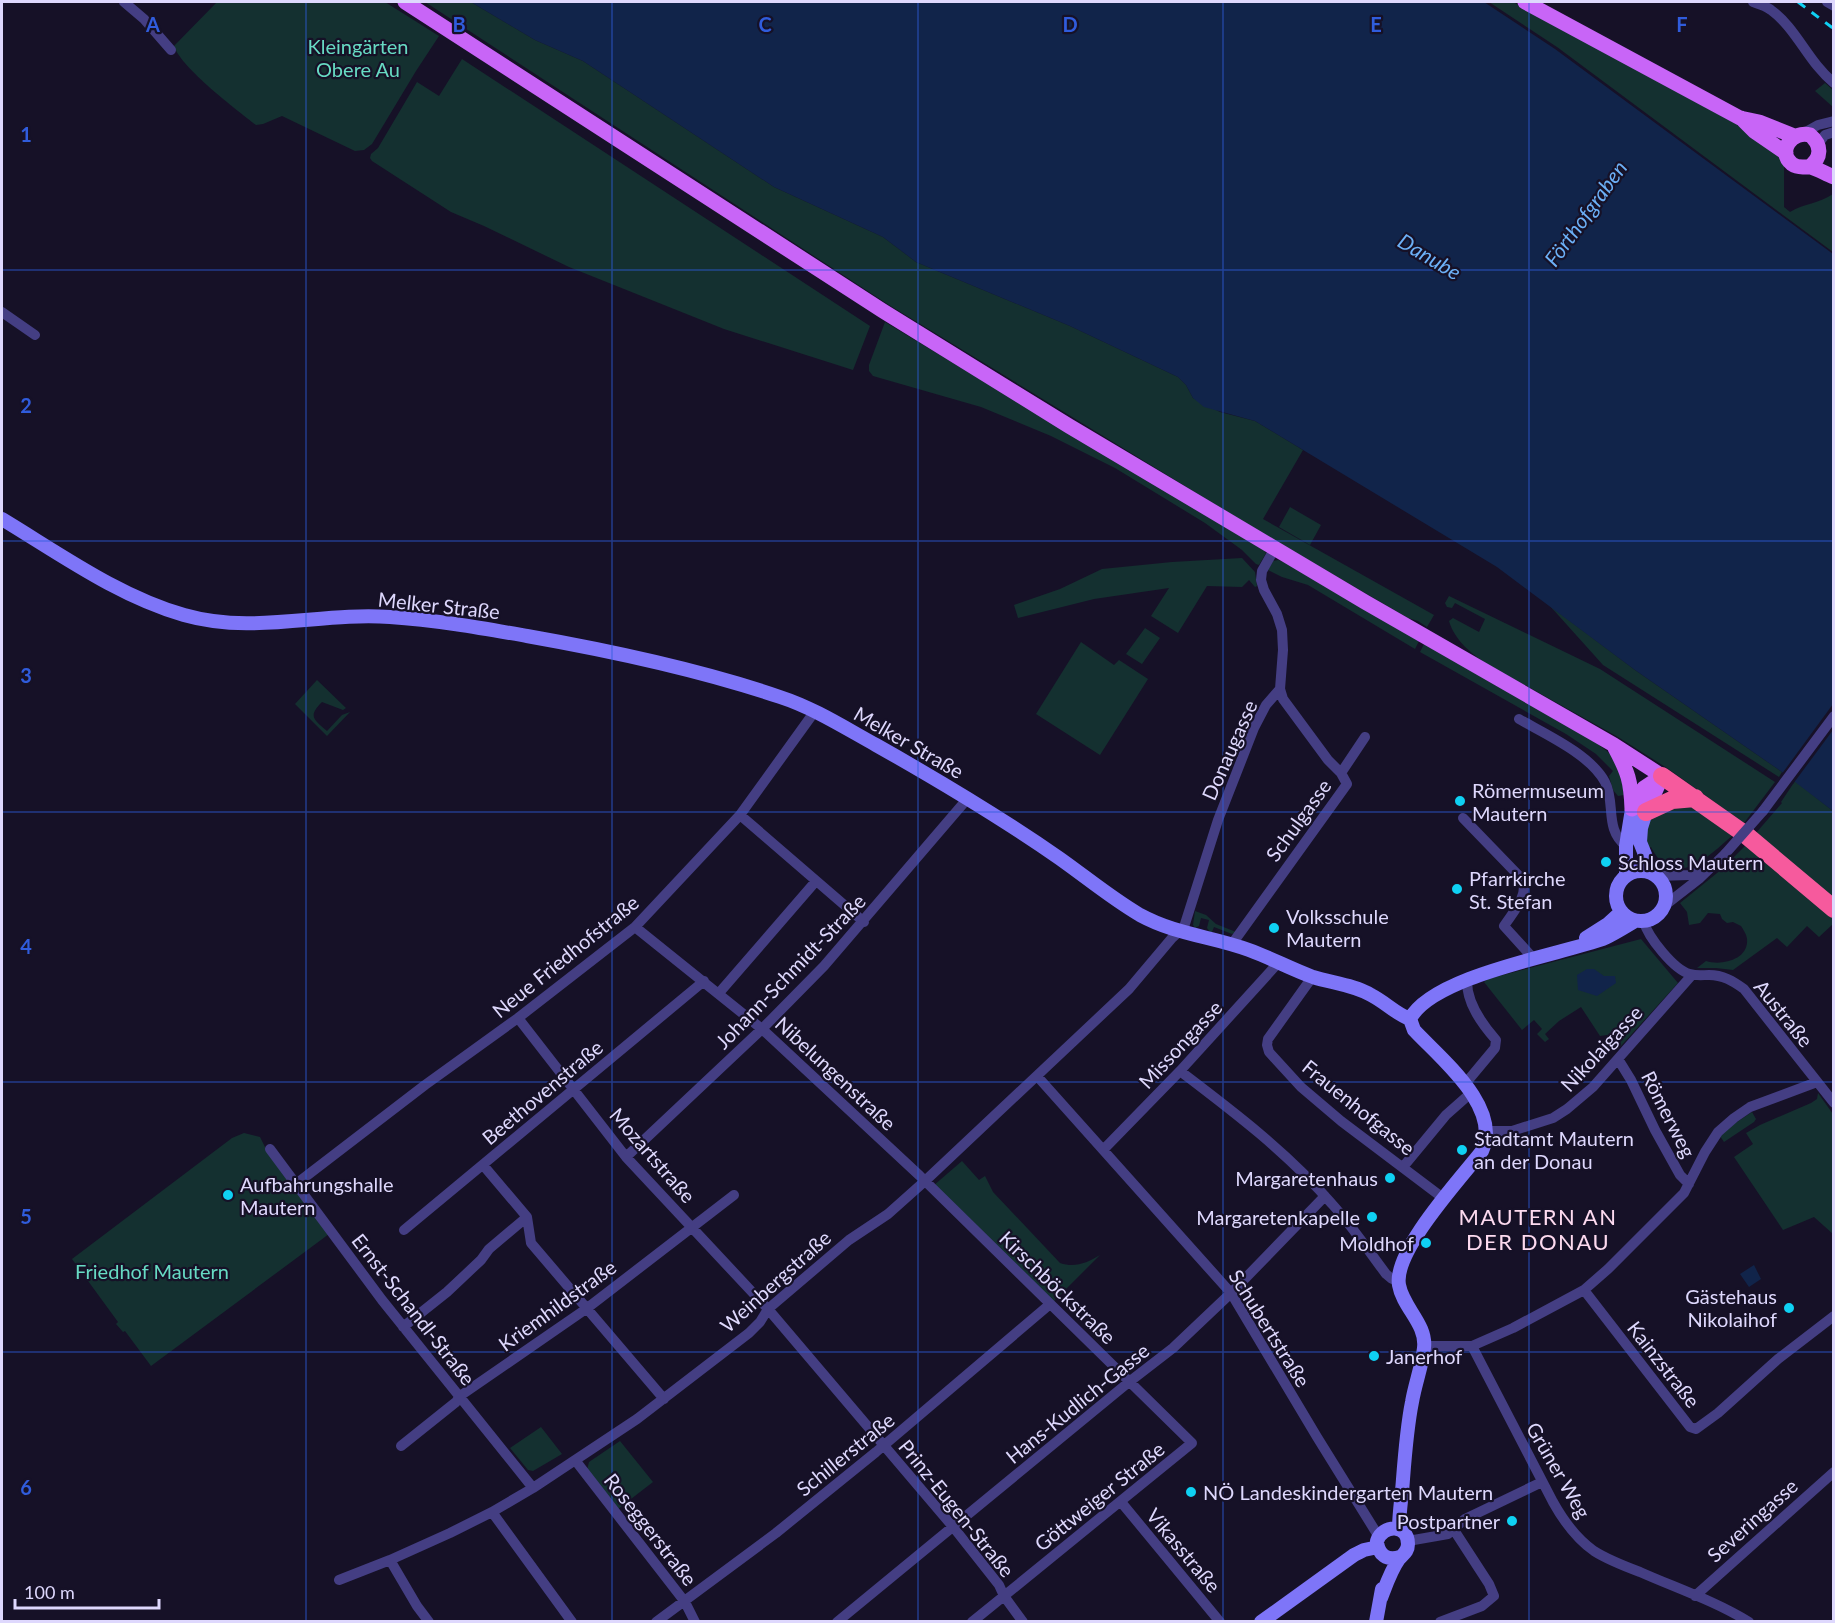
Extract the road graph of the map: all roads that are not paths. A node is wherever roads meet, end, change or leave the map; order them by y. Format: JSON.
{"nodes":[{"id":1,"x":124,"y":2,"type":"edge"},
{"id":2,"x":405,"y":2,"type":"edge"},
{"id":3,"x":1525,"y":2,"type":"edge"},
{"id":4,"x":1753,"y":2,"type":"edge"},
{"id":5,"x":1827,"y":2,"type":"edge"},
{"id":6,"x":1772,"y":5,"type":"edge"},
{"id":7,"x":1833,"y":6,"type":"edge"},
{"id":8,"x":171,"y":50,"type":"dead end"},
{"id":9,"x":1833,"y":82,"type":"edge"},
{"id":10,"x":1740,"y":118,"type":"junction"},
{"id":11,"x":1833,"y":121,"type":"edge"},
{"id":12,"x":1833,"y":132,"type":"edge"},
{"id":13,"x":1798,"y":135,"type":"junction"},
{"id":14,"x":1819,"y":147,"type":"junction"},
{"id":15,"x":1786,"y":153,"type":"junction"},
{"id":16,"x":1833,"y":160,"type":"edge"},
{"id":17,"x":1809,"y":166,"type":"junction"},
{"id":18,"x":1833,"y":177,"type":"edge"},
{"id":19,"x":2,"y":312,"type":"edge"},
{"id":20,"x":35,"y":335,"type":"dead end"},
{"id":21,"x":2,"y":519,"type":"edge"},
{"id":22,"x":1275,"y":548,"type":"junction"},
{"id":23,"x":1280,"y":689,"type":"junction"},
{"id":24,"x":815,"y":711,"type":"junction"},
{"id":25,"x":1833,"y":716,"type":"edge"},
{"id":26,"x":1519,"y":719,"type":"dead end"},
{"id":27,"x":1365,"y":736,"type":"dead end"},
{"id":28,"x":1614,"y":745,"type":"junction"},
{"id":29,"x":1341,"y":773,"type":"junction"},
{"id":30,"x":1662,"y":776,"type":"junction"},
{"id":31,"x":968,"y":798,"type":"junction"},
{"id":32,"x":1695,"y":798,"type":"junction"},
{"id":33,"x":1610,"y":807,"type":"junction"},
{"id":34,"x":1639,"y":810,"type":"junction"},
{"id":35,"x":740,"y":815,"type":"junction"},
{"id":36,"x":1463,"y":818,"type":"dead end"},
{"id":37,"x":1626,"y":846,"type":"junction"},
{"id":38,"x":1723,"y":856,"type":"junction"},
{"id":39,"x":1654,"y":874,"type":"junction"},
{"id":40,"x":1626,"y":876,"type":"junction"},
{"id":41,"x":816,"y":881,"type":"junction"},
{"id":42,"x":1664,"y":906,"type":"junction"},
{"id":43,"x":1833,"y":909,"type":"edge"},
{"id":44,"x":1620,"y":913,"type":"junction"},
{"id":45,"x":864,"y":922,"type":"junction"},
{"id":46,"x":1640,"y":922,"type":"junction"},
{"id":47,"x":635,"y":927,"type":"junction"},
{"id":48,"x":1178,"y":932,"type":"junction"},
{"id":49,"x":1232,"y":944,"type":"junction"},
{"id":50,"x":1570,"y":948,"type":"junction"},
{"id":51,"x":1534,"y":959,"type":"junction"},
{"id":52,"x":1279,"y":962,"type":"junction"},
{"id":53,"x":1692,"y":975,"type":"junction"},
{"id":54,"x":1312,"y":976,"type":"junction"},
{"id":55,"x":1467,"y":980,"type":"junction"},
{"id":56,"x":704,"y":981,"type":"junction"},
{"id":57,"x":719,"y":993,"type":"junction"},
{"id":58,"x":518,"y":1018,"type":"junction"},
{"id":59,"x":1410,"y":1019,"type":"junction"},
{"id":60,"x":762,"y":1029,"type":"junction"},
{"id":61,"x":1618,"y":1059,"type":"junction"},
{"id":62,"x":1180,"y":1071,"type":"junction"},
{"id":63,"x":1037,"y":1076,"type":"junction"},
{"id":64,"x":1817,"y":1082,"type":"junction"},
{"id":65,"x":1468,"y":1088,"type":"junction"},
{"id":66,"x":574,"y":1089,"type":"junction"},
{"id":67,"x":1832,"y":1098,"type":"edge"},
{"id":68,"x":1488,"y":1131,"type":"junction"},
{"id":69,"x":270,"y":1149,"type":"dead end"},
{"id":70,"x":1104,"y":1149,"type":"junction"},
{"id":71,"x":626,"y":1156,"type":"junction"},
{"id":72,"x":483,"y":1165,"type":"junction"},
{"id":73,"x":1403,"y":1167,"type":"junction"},
{"id":74,"x":925,"y":1181,"type":"junction"},
{"id":75,"x":296,"y":1184,"type":"junction"},
{"id":76,"x":1689,"y":1184,"type":"junction"},
{"id":77,"x":734,"y":1194,"type":"dead end"},
{"id":78,"x":1325,"y":1197,"type":"junction"},
{"id":79,"x":1443,"y":1198,"type":"junction"},
{"id":80,"x":527,"y":1217,"type":"junction"},
{"id":81,"x":691,"y":1227,"type":"junction"},
{"id":82,"x":404,"y":1230,"type":"dead end"},
{"id":83,"x":1398,"y":1279,"type":"junction"},
{"id":84,"x":1584,"y":1290,"type":"junction"},
{"id":85,"x":1231,"y":1293,"type":"junction"},
{"id":86,"x":1049,"y":1305,"type":"junction"},
{"id":87,"x":586,"y":1309,"type":"junction"},
{"id":88,"x":768,"y":1309,"type":"junction"},
{"id":89,"x":1833,"y":1316,"type":"edge"},
{"id":90,"x":404,"y":1327,"type":"junction"},
{"id":91,"x":1424,"y":1346,"type":"junction"},
{"id":92,"x":1472,"y":1346,"type":"junction"},
{"id":93,"x":1129,"y":1382,"type":"junction"},
{"id":94,"x":460,"y":1396,"type":"junction"},
{"id":95,"x":664,"y":1399,"type":"junction"},
{"id":96,"x":1192,"y":1443,"type":"joint"},
{"id":97,"x":401,"y":1446,"type":"dead end"},
{"id":98,"x":884,"y":1446,"type":"junction"},
{"id":99,"x":575,"y":1460,"type":"junction"},
{"id":100,"x":1833,"y":1472,"type":"edge"},
{"id":101,"x":1542,"y":1482,"type":"junction"},
{"id":102,"x":533,"y":1488,"type":"junction"},
{"id":103,"x":1121,"y":1502,"type":"junction"},
{"id":104,"x":492,"y":1512,"type":"junction"},
{"id":105,"x":954,"y":1528,"type":"junction"},
{"id":106,"x":1399,"y":1529,"type":"junction"},
{"id":107,"x":1454,"y":1530,"type":"junction"},
{"id":108,"x":1408,"y":1541,"type":"junction"},
{"id":109,"x":1386,"y":1549,"type":"junction"},
{"id":110,"x":390,"y":1560,"type":"junction"},
{"id":111,"x":339,"y":1580,"type":"dead end"},
{"id":112,"x":1004,"y":1596,"type":"junction"},
{"id":113,"x":1695,"y":1596,"type":"junction"},
{"id":114,"x":685,"y":1602,"type":"junction"},
{"id":115,"x":429,"y":1622,"type":"edge"},
{"id":116,"x":572,"y":1622,"type":"edge"},
{"id":117,"x":656,"y":1622,"type":"edge"},
{"id":118,"x":695,"y":1622,"type":"edge"},
{"id":119,"x":837,"y":1622,"type":"edge"},
{"id":120,"x":972,"y":1622,"type":"edge"},
{"id":121,"x":1023,"y":1622,"type":"edge"},
{"id":122,"x":1220,"y":1622,"type":"edge"},
{"id":123,"x":1261,"y":1622,"type":"edge"},
{"id":124,"x":1376,"y":1622,"type":"edge"},
{"id":125,"x":1440,"y":1622,"type":"edge"},
{"id":126,"x":1749,"y":1622,"type":"edge"}],
"edges":[{"from":1,"to":8,"type":"street"},
{"from":2,"to":22,"type":"main road"},
{"from":3,"to":10,"type":"main road"},
{"from":4,"to":6,"type":"street"},
{"from":5,"to":7,"type":"street"},
{"from":6,"to":9,"type":"street"},
{"from":10,"to":13,"type":"main road"},
{"from":10,"to":15,"type":"main road"},
{"from":11,"to":13,"type":"street"},
{"from":12,"to":14,"type":"street"},
{"from":13,"to":14,"type":"main road"},
{"from":13,"to":15,"type":"main road"},
{"from":14,"to":16,"type":"main road"},
{"from":14,"to":17,"type":"main road"},
{"from":15,"to":17,"type":"main road"},
{"from":17,"to":18,"type":"main road"},
{"from":19,"to":20,"type":"street"},
{"from":21,"to":24,"type":"street","name":"Melker Straße"},
{"from":22,"to":23,"type":"street","name":"Donaugasse"},
{"from":22,"to":28,"type":"main road"},
{"from":23,"to":29,"type":"street","name":"Schulgasse"},
{"from":23,"to":48,"type":"street","name":"Donaugasse"},
{"from":24,"to":31,"type":"street","name":"Melker Straße"},
{"from":24,"to":35,"type":"street","name":"Neue Friedhofstraße"},
{"from":25,"to":38,"type":"street","bridge":true},
{"from":26,"to":33,"type":"street"},
{"from":27,"to":29,"type":"street"},
{"from":28,"to":30,"type":"main road"},
{"from":28,"to":34,"type":"main road"},
{"from":29,"to":49,"type":"street","name":"Schulgasse"},
{"from":30,"to":32,"type":"highway"},
{"from":30,"to":34,"type":"main road"},
{"from":31,"to":45,"type":"street","name":"Johann-Schmidt-Straße"},
{"from":31,"to":48,"type":"street","name":"Melker Straße"},
{"from":32,"to":34,"type":"highway"},
{"from":32,"to":43,"type":"highway"},
{"from":33,"to":34,"type":"street"},
{"from":33,"to":37,"type":"street"},
{"from":34,"to":37,"type":"street"},
{"from":34,"to":39,"type":"street"},
{"from":35,"to":41,"type":"street"},
{"from":35,"to":47,"type":"street","name":"Neue Friedhofstraße"},
{"from":36,"to":51,"type":"street"},
{"from":37,"to":40,"type":"street"},
{"from":38,"to":39,"type":"street"},
{"from":38,"to":42,"type":"street"},
{"from":39,"to":40,"type":"street"},
{"from":39,"to":42,"type":"street"},
{"from":40,"to":44,"type":"street"},
{"from":41,"to":45,"type":"street"},
{"from":41,"to":57,"type":"street"},
{"from":42,"to":46,"type":"street"},
{"from":44,"to":46,"type":"street"},
{"from":44,"to":50,"type":"street"},
{"from":45,"to":60,"type":"street","name":"Johann-Schmidt-Straße"},
{"from":46,"to":50,"type":"street"},
{"from":46,"to":53,"type":"street"},
{"from":47,"to":56,"type":"street","name":"Nibelungenstraße"},
{"from":47,"to":58,"type":"street","name":"Neue Friedhofstraße"},
{"from":48,"to":49,"type":"street","name":"Melker Straße"},
{"from":48,"to":63,"type":"street","name":"Weinbergstraße"},
{"from":49,"to":52,"type":"street","name":"Melker Straße"},
{"from":50,"to":51,"type":"street"},
{"from":51,"to":55,"type":"street"},
{"from":52,"to":54,"type":"street","name":"Melker Straße"},
{"from":52,"to":62,"type":"street","name":"Missongasse"},
{"from":53,"to":61,"type":"street","name":"Nikolaigasse"},
{"from":53,"to":64,"type":"street","name":"Austraße"},
{"from":54,"to":59,"type":"street","name":"Melker Straße"},
{"from":54,"to":73,"type":"street","name":"Frauenhofgasse"},
{"from":55,"to":59,"type":"street"},
{"from":55,"to":65,"type":"street"},
{"from":56,"to":57,"type":"street","name":"Nibelungenstraße"},
{"from":56,"to":66,"type":"street","name":"Beethovenstraße"},
{"from":57,"to":60,"type":"street","name":"Nibelungenstraße"},
{"from":58,"to":66,"type":"street","name":"Mozartstraße"},
{"from":58,"to":75,"type":"street","name":"Neue Friedhofstraße"},
{"from":59,"to":65,"type":"street"},
{"from":60,"to":71,"type":"street","name":"Johann-Schmidt-Straße"},
{"from":60,"to":74,"type":"street","name":"Nibelungenstraße"},
{"from":61,"to":68,"type":"street","name":"Nikolaigasse"},
{"from":61,"to":76,"type":"street","name":"Römerweg"},
{"from":62,"to":70,"type":"street","name":"Missongasse"},
{"from":62,"to":78,"type":"street"},
{"from":63,"to":70,"type":"street","name":"Schubertstraße"},
{"from":63,"to":74,"type":"street","name":"Weinbergstraße"},
{"from":64,"to":67,"type":"street","name":"Austraße"},
{"from":64,"to":76,"type":"street"},
{"from":65,"to":68,"type":"street"},
{"from":65,"to":73,"type":"street"},
{"from":66,"to":71,"type":"street","name":"Mozartstraße"},
{"from":66,"to":72,"type":"street","name":"Beethovenstraße"},
{"from":68,"to":79,"type":"street"},
{"from":69,"to":75,"type":"street","name":"Ernst-Schandl-Straße"},
{"from":70,"to":85,"type":"street","name":"Schubertstraße"},
{"from":71,"to":81,"type":"street","name":"Mozartstraße"},
{"from":72,"to":80,"type":"street"},
{"from":72,"to":82,"type":"street","name":"Beethovenstraße"},
{"from":73,"to":79,"type":"street","name":"Frauenhofgasse"},
{"from":74,"to":86,"type":"street","name":"Kirschböckstraße"},
{"from":74,"to":88,"type":"street","name":"Weinbergstraße"},
{"from":75,"to":90,"type":"street","name":"Ernst-Schandl-Straße"},
{"from":76,"to":84,"type":"street"},
{"from":77,"to":81,"type":"street","name":"Kriemhildstraße"},
{"from":78,"to":83,"type":"street"},
{"from":78,"to":85,"type":"street","name":"Hans-Kudlich-Gasse"},
{"from":79,"to":83,"type":"street"},
{"from":80,"to":87,"type":"street"},
{"from":80,"to":90,"type":"street"},
{"from":81,"to":87,"type":"street","name":"Kriemhildstraße"},
{"from":81,"to":88,"type":"street","name":"Mozartstraße"},
{"from":83,"to":91,"type":"street"},
{"from":84,"to":89,"type":"street","name":"Kainzstraße"},
{"from":84,"to":92,"type":"street"},
{"from":85,"to":93,"type":"street","name":"Hans-Kudlich-Gasse"},
{"from":85,"to":109,"type":"street","name":"Schubertstraße"},
{"from":86,"to":93,"type":"street","name":"Kirschböckstraße"},
{"from":86,"to":98,"type":"street","name":"Schillerstraße"},
{"from":87,"to":94,"type":"street","name":"Kriemhildstraße"},
{"from":87,"to":95,"type":"street"},
{"from":88,"to":95,"type":"street","name":"Weinbergstraße"},
{"from":88,"to":98,"type":"street","name":"Prinz-Eugen-Straße"},
{"from":90,"to":94,"type":"street","name":"Ernst-Schandl-Straße"},
{"from":91,"to":92,"type":"street"},
{"from":91,"to":106,"type":"street"},
{"from":92,"to":101,"type":"street","name":"Grüner Weg"},
{"from":93,"to":96,"type":"street","name":"Kirschböckstraße"},
{"from":93,"to":105,"type":"street","name":"Hans-Kudlich-Gasse"},
{"from":94,"to":97,"type":"street","name":"Kriemhildstraße"},
{"from":94,"to":102,"type":"street","name":"Ernst-Schandl-Straße"},
{"from":95,"to":99,"type":"street","name":"Weinbergstraße"},
{"from":96,"to":103,"type":"street","name":"Göttweiger Straße"},
{"from":98,"to":105,"type":"street","name":"Prinz-Eugen-Straße"},
{"from":98,"to":114,"type":"street","name":"Schillerstraße"},
{"from":99,"to":102,"type":"street","name":"Weinbergstraße"},
{"from":99,"to":114,"type":"street","name":"Roseggerstraße"},
{"from":100,"to":113,"type":"street","name":"Severingasse"},
{"from":101,"to":107,"type":"street"},
{"from":101,"to":113,"type":"street","name":"Grüner Weg"},
{"from":102,"to":104,"type":"street","name":"Weinbergstraße"},
{"from":103,"to":112,"type":"street","name":"Göttweiger Straße"},
{"from":103,"to":122,"type":"street","name":"Vikasstraße"},
{"from":104,"to":110,"type":"street","name":"Weinbergstraße"},
{"from":104,"to":116,"type":"street"},
{"from":105,"to":112,"type":"street","name":"Prinz-Eugen-Straße"},
{"from":105,"to":119,"type":"street","name":"Hans-Kudlich-Gasse"},
{"from":106,"to":108,"type":"street"},
{"from":106,"to":109,"type":"street"},
{"from":107,"to":108,"type":"street"},
{"from":107,"to":125,"type":"street"},
{"from":108,"to":109,"type":"street"},
{"from":109,"to":123,"type":"street"},
{"from":109,"to":124,"type":"street"},
{"from":110,"to":111,"type":"street","name":"Weinbergstraße"},
{"from":110,"to":115,"type":"street"},
{"from":112,"to":120,"type":"street","name":"Göttweiger Straße"},
{"from":112,"to":121,"type":"street","name":"Prinz-Eugen-Straße"},
{"from":113,"to":126,"type":"street","name":"Grüner Weg"},
{"from":114,"to":117,"type":"street","name":"Schillerstraße"},
{"from":114,"to":118,"type":"street","name":"Roseggerstraße"}]}
